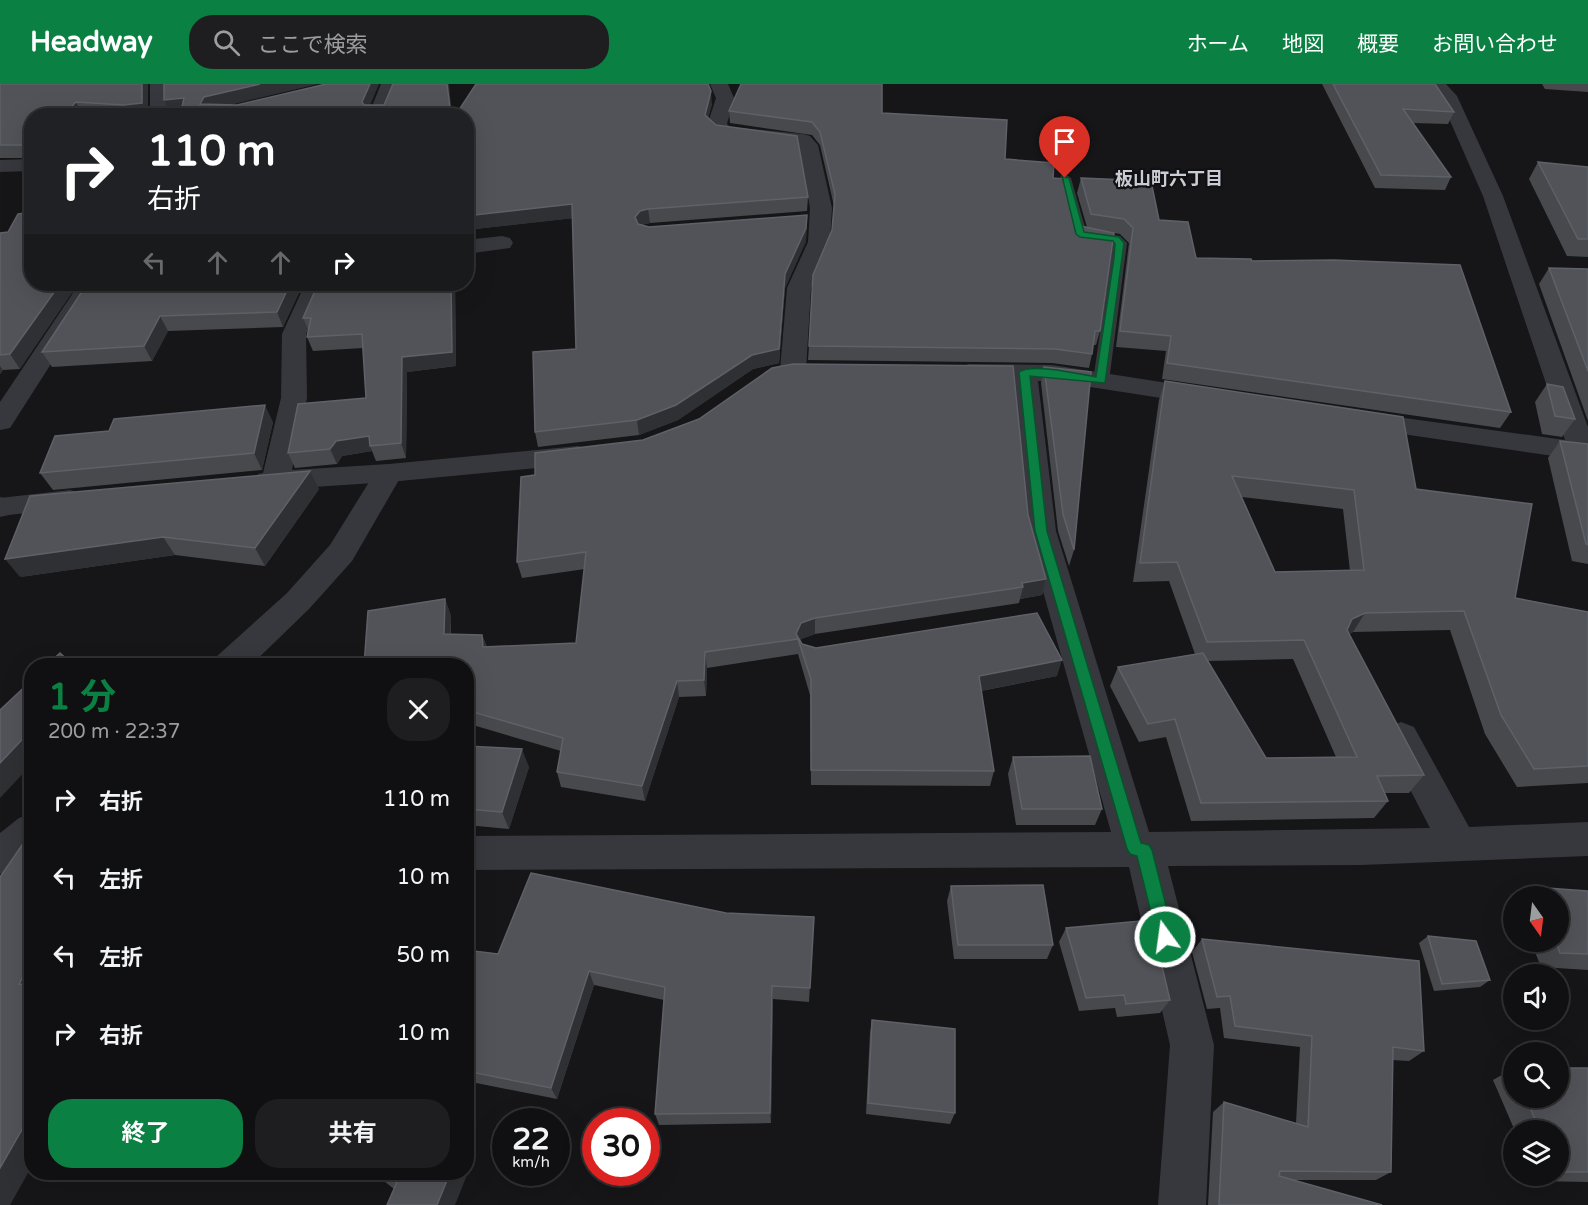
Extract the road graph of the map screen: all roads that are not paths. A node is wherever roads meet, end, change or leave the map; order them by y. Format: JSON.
{"nodes":[{"id":1,"x":159,"y":84,"type":"edge"},
{"id":2,"x":390,"y":84,"type":"edge"},
{"id":3,"x":718,"y":84,"type":"edge"},
{"id":4,"x":1436,"y":84,"type":"edge"},
{"id":5,"x":159,"y":108,"type":"edge"},
{"id":6,"x":380,"y":108,"type":"edge"},
{"id":7,"x":0,"y":165,"type":"edge"},
{"id":8,"x":24,"y":165,"type":"edge"},
{"id":9,"x":1065,"y":178,"type":"edge"},
{"id":10,"x":820,"y":219,"type":"junction"},
{"id":11,"x":798,"y":221,"type":"edge"},
{"id":12,"x":502,"y":243,"type":"dead end"},
{"id":13,"x":474,"y":246,"type":"edge"},
{"id":14,"x":85,"y":291,"type":"edge"},
{"id":15,"x":313,"y":291,"type":"edge"},
{"id":16,"x":794,"y":371,"type":"edge"},
{"id":17,"x":941,"y":371,"type":"edge"},
{"id":18,"x":1024,"y":372,"type":"junction"},
{"id":19,"x":1101,"y":381,"type":"junction"},
{"id":20,"x":1230,"y":400,"type":"edge"},
{"id":21,"x":1335,"y":417,"type":"edge"},
{"id":22,"x":0,"y":422,"type":"edge"},
{"id":23,"x":598,"y":452,"type":"edge"},
{"id":24,"x":1586,"y":452,"type":"edge"},
{"id":25,"x":389,"y":473,"type":"junction"},
{"id":26,"x":276,"y":480,"type":"junction"},
{"id":27,"x":237,"y":483,"type":"edge"},
{"id":28,"x":98,"y":497,"type":"edge"},
{"id":29,"x":2,"y":507,"type":"edge"},
{"id":30,"x":1066,"y":610,"type":"junction"},
{"id":31,"x":1032,"y":615,"type":"edge"},
{"id":32,"x":237,"y":658,"type":"edge"},
{"id":33,"x":1387,"y":710,"type":"edge"},
{"id":34,"x":0,"y":829,"type":"edge"},
{"id":35,"x":24,"y":830,"type":"edge"},
{"id":36,"x":24,"y":837,"type":"edge"},
{"id":37,"x":1588,"y":839,"type":"edge"},
{"id":38,"x":1458,"y":844,"type":"junction"},
{"id":39,"x":1139,"y":850,"type":"junction"},
{"id":40,"x":474,"y":853,"type":"edge"},
{"id":41,"x":0,"y":857,"type":"edge"},
{"id":42,"x":1182,"y":1205,"type":"edge"}],
"edges":[{"from":1,"to":5,"type":"street"},
{"from":2,"to":6,"type":"street"},
{"from":3,"to":10,"type":"street"},
{"from":4,"to":24,"type":"street"},
{"from":7,"to":8,"type":"street"},
{"from":9,"to":19,"type":"lane"},
{"from":10,"to":11,"type":"street"},
{"from":10,"to":16,"type":"street"},
{"from":12,"to":13,"type":"street"},
{"from":14,"to":22,"type":"street"},
{"from":15,"to":26,"type":"street"},
{"from":17,"to":18,"type":"street"},
{"from":18,"to":19,"type":"street"},
{"from":18,"to":30,"type":"street"},
{"from":19,"to":20,"type":"street"},
{"from":21,"to":24,"type":"street"},
{"from":23,"to":25,"type":"street"},
{"from":25,"to":26,"type":"street"},
{"from":25,"to":32,"type":"street"},
{"from":26,"to":27,"type":"street"},
{"from":28,"to":29,"type":"street"},
{"from":30,"to":31,"type":"street"},
{"from":30,"to":39,"type":"street"},
{"from":33,"to":38,"type":"street"},
{"from":34,"to":35,"type":"street"},
{"from":36,"to":41,"type":"street"},
{"from":37,"to":38,"type":"street"},
{"from":38,"to":39,"type":"street"},
{"from":39,"to":40,"type":"street"},
{"from":39,"to":42,"type":"street"}]}
